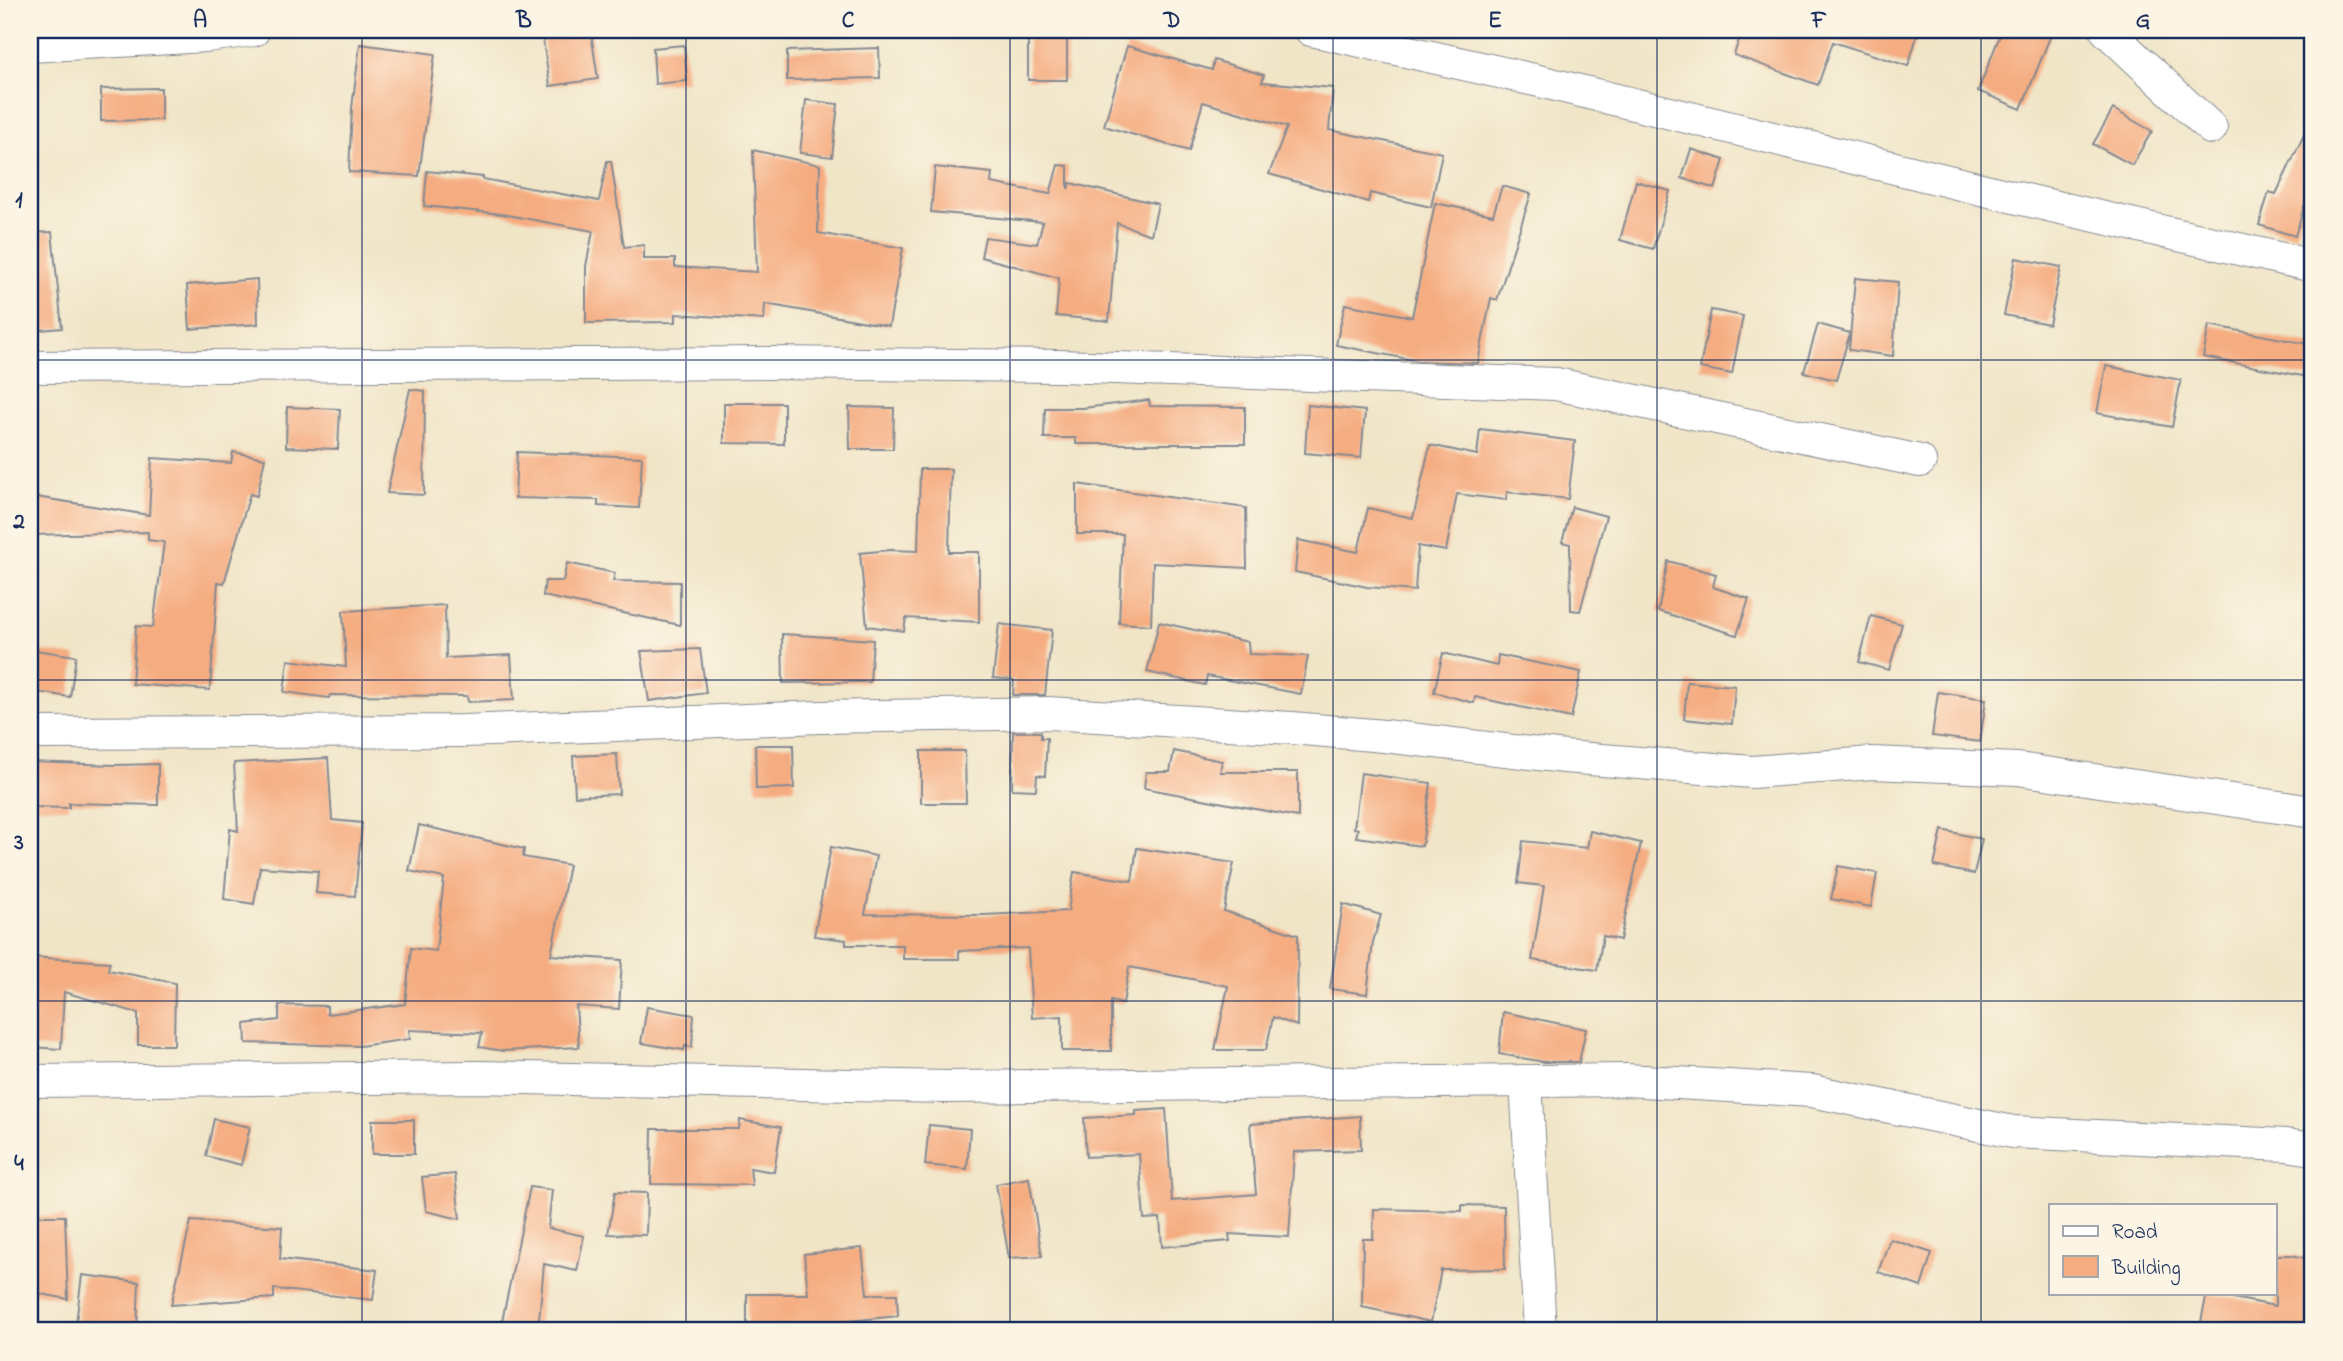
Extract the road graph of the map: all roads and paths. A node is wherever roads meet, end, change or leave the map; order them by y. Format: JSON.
{"nodes":[{"id":1,"x":254,"y":30,"type":"edge"},
{"id":2,"x":1311,"y":30,"type":"edge"},
{"id":3,"x":2106,"y":30,"type":"edge"},
{"id":4,"x":30,"y":46,"type":"edge"},
{"id":5,"x":2211,"y":128,"type":"dead end"},
{"id":6,"x":2313,"y":266,"type":"edge"},
{"id":7,"x":30,"y":367,"type":"edge"},
{"id":8,"x":1920,"y":461,"type":"dead end"},
{"id":9,"x":30,"y":733,"type":"edge"},
{"id":10,"x":2313,"y":812,"type":"edge"},
{"id":11,"x":30,"y":1081,"type":"edge"},
{"id":12,"x":1526,"y":1081,"type":"junction"},
{"id":13,"x":2313,"y":1149,"type":"edge"},
{"id":14,"x":1540,"y":1331,"type":"edge"}],
"edges":[{"from":1,"to":4,"type":"street"},
{"from":2,"to":6,"type":"street"},
{"from":3,"to":5,"type":"street"},
{"from":7,"to":8,"type":"street"},
{"from":9,"to":10,"type":"street"},
{"from":11,"to":12,"type":"street"},
{"from":12,"to":13,"type":"street"},
{"from":12,"to":14,"type":"street"}]}
